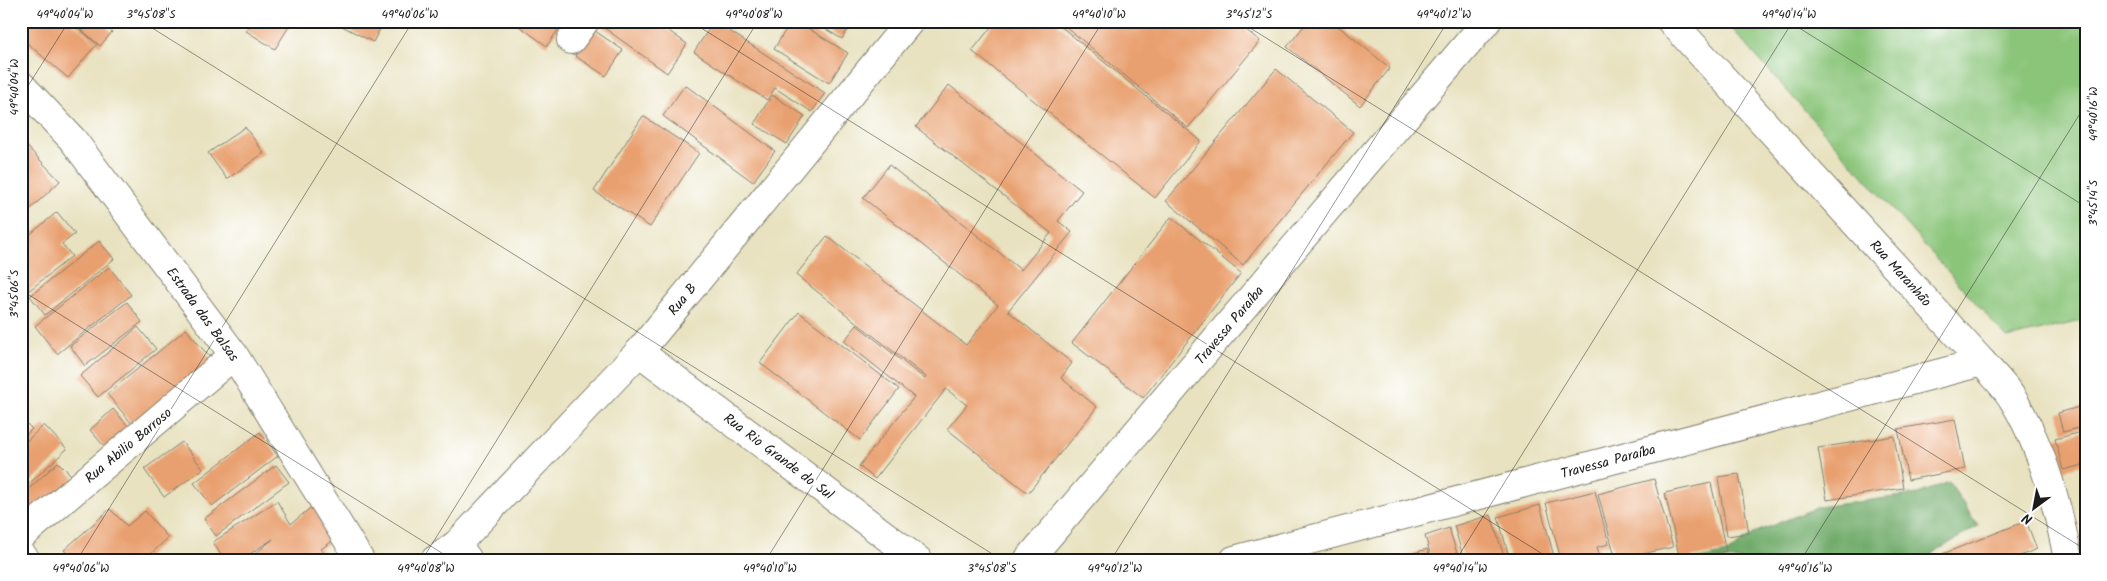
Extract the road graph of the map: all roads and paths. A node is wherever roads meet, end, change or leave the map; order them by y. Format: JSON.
{"nodes":[{"id":1,"x":910,"y":21,"type":"edge"},
{"id":2,"x":1487,"y":21,"type":"edge"},
{"id":3,"x":1671,"y":21,"type":"edge"},
{"id":4,"x":21,"y":85,"type":"edge"},
{"id":5,"x":639,"y":352,"type":"junction"},
{"id":6,"x":234,"y":355,"type":"junction"},
{"id":7,"x":1982,"y":362,"type":"junction"},
{"id":8,"x":21,"y":536,"type":"edge"},
{"id":9,"x":462,"y":552,"type":"edge"},
{"id":10,"x":21,"y":554,"type":"edge"},
{"id":11,"x":26,"y":560,"type":"edge"},
{"id":12,"x":360,"y":560,"type":"edge"},
{"id":13,"x":435,"y":560,"type":"edge"},
{"id":14,"x":918,"y":560,"type":"edge"},
{"id":15,"x":1028,"y":560,"type":"edge"},
{"id":16,"x":1234,"y":560,"type":"edge"},
{"id":17,"x":2068,"y":560,"type":"edge"}],
"edges":[{"from":1,"to":5,"type":"street","name":"Rua B"},
{"from":2,"to":15,"type":"street","name":"Travessa Paraíba"},
{"from":3,"to":7,"type":"street","name":"Rua Maranhão"},
{"from":4,"to":6,"type":"street","name":"Estrada das Balsas"},
{"from":5,"to":9,"type":"street","name":"Rua B"},
{"from":5,"to":14,"type":"street","name":"Rua Rio Grande do Sul"},
{"from":6,"to":8,"type":"street","name":"Rua Abilio Barroso"},
{"from":6,"to":12,"type":"street","name":"Estrada das Balsas"},
{"from":7,"to":16,"type":"street","name":"Travessa Paraíba"},
{"from":7,"to":17,"type":"street","name":"Rua Maranhão"},
{"from":9,"to":13,"type":"street","name":"Rua B"},
{"from":10,"to":11,"type":"street"}]}
